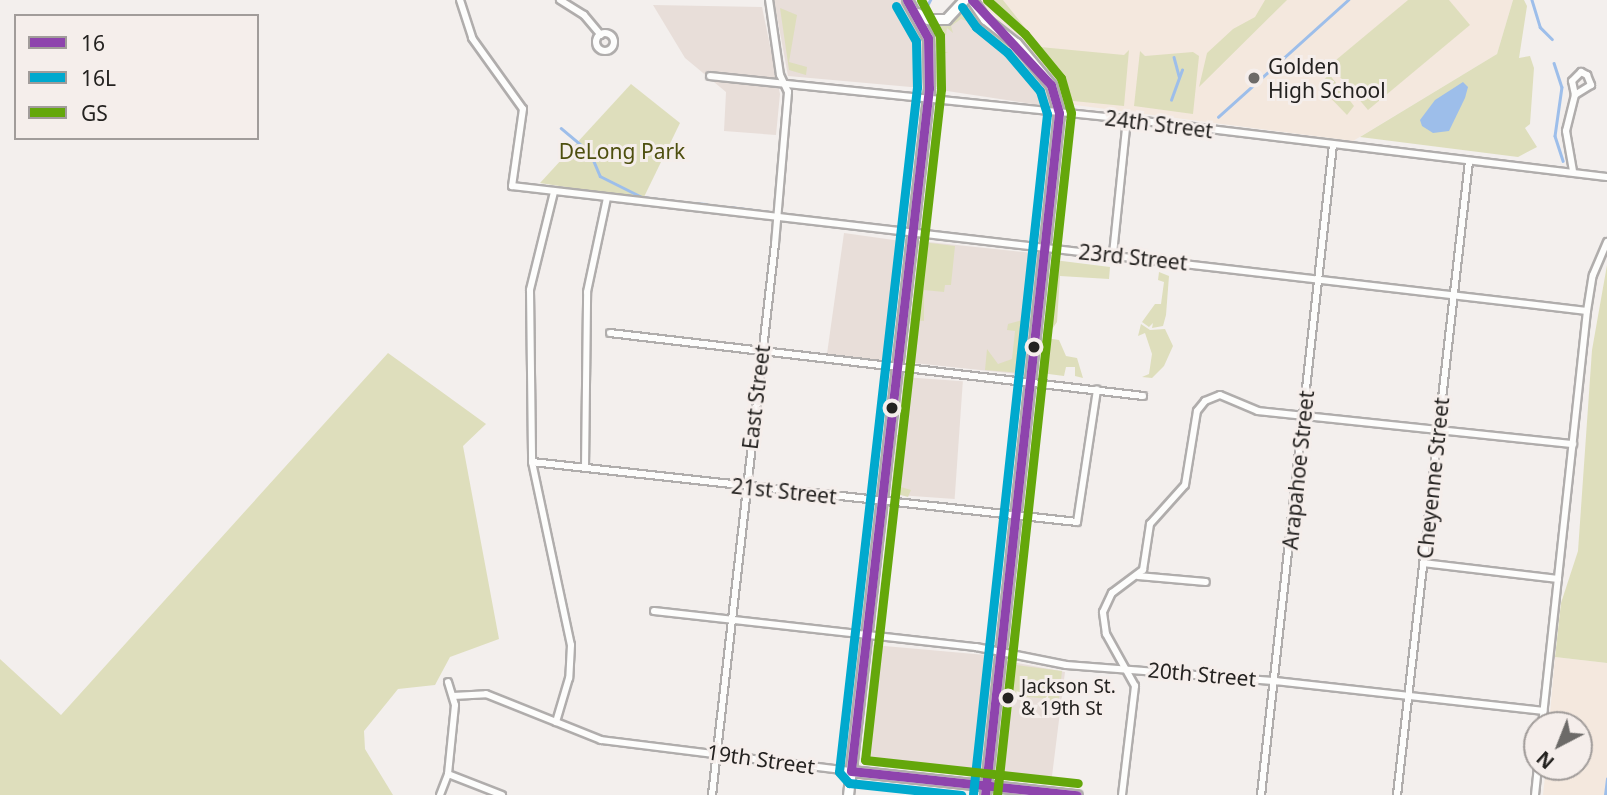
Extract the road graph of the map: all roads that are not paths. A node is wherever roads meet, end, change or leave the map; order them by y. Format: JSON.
{"nodes":[{"id":1,"x":460,"y":0,"type":"edge"},
{"id":2,"x":560,"y":0,"type":"edge"},
{"id":3,"x":769,"y":0,"type":"edge"},
{"id":4,"x":907,"y":0,"type":"edge"},
{"id":5,"x":964,"y":0,"type":"edge"},
{"id":6,"x":972,"y":0,"type":"edge"},
{"id":7,"x":913,"y":10,"type":"junction"},
{"id":8,"x":601,"y":34,"type":"dead end"},
{"id":9,"x":710,"y":76,"type":"dead end"},
{"id":10,"x":785,"y":84,"type":"junction"},
{"id":11,"x":1575,"y":95,"type":"dead end"},
{"id":12,"x":928,"y":100,"type":"junction"},
{"id":13,"x":1059,"y":113,"type":"junction"},
{"id":14,"x":1126,"y":119,"type":"junction"},
{"id":15,"x":1333,"y":145,"type":"junction"},
{"id":16,"x":1469,"y":161,"type":"junction"},
{"id":17,"x":1573,"y":171,"type":"junction"},
{"id":18,"x":1607,"y":177,"type":"edge"},
{"id":19,"x":554,"y":192,"type":"junction"},
{"id":20,"x":607,"y":198,"type":"junction"},
{"id":21,"x":777,"y":218,"type":"junction"},
{"id":22,"x":911,"y":232,"type":"junction"},
{"id":23,"x":1607,"y":242,"type":"edge"},
{"id":24,"x":1045,"y":248,"type":"junction"},
{"id":25,"x":1113,"y":254,"type":"junction"},
{"id":26,"x":1319,"y":280,"type":"junction"},
{"id":27,"x":1453,"y":295,"type":"junction"},
{"id":28,"x":1587,"y":311,"type":"junction"},
{"id":29,"x":610,"y":333,"type":"dead end"},
{"id":30,"x":761,"y":350,"type":"junction"},
{"id":31,"x":896,"y":367,"type":"junction"},
{"id":32,"x":1031,"y":382,"type":"junction"},
{"id":33,"x":1097,"y":390,"type":"junction"},
{"id":34,"x":1143,"y":396,"type":"dead end"},
{"id":35,"x":1304,"y":414,"type":"junction"},
{"id":36,"x":1438,"y":429,"type":"junction"},
{"id":37,"x":1573,"y":444,"type":"junction"},
{"id":38,"x":532,"y":462,"type":"junction"},
{"id":39,"x":585,"y":467,"type":"junction"},
{"id":40,"x":746,"y":487,"type":"junction"},
{"id":41,"x":881,"y":502,"type":"junction"},
{"id":42,"x":1015,"y":517,"type":"junction"},
{"id":43,"x":1423,"y":563,"type":"junction"},
{"id":44,"x":1138,"y":576,"type":"junction"},
{"id":45,"x":1558,"y":579,"type":"junction"},
{"id":46,"x":1206,"y":582,"type":"dead end"},
{"id":47,"x":654,"y":611,"type":"dead end"},
{"id":48,"x":732,"y":619,"type":"junction"},
{"id":49,"x":866,"y":634,"type":"junction"},
{"id":50,"x":1000,"y":652,"type":"junction"},
{"id":51,"x":1128,"y":667,"type":"junction"},
{"id":52,"x":1276,"y":681,"type":"junction"},
{"id":53,"x":448,"y":682,"type":"dead end"},
{"id":54,"x":453,"y":696,"type":"junction"},
{"id":55,"x":1408,"y":697,"type":"junction"},
{"id":56,"x":1543,"y":711,"type":"joint"},
{"id":57,"x":556,"y":722,"type":"junction"},
{"id":58,"x":716,"y":753,"type":"junction"},
{"id":59,"x":851,"y":771,"type":"junction"},
{"id":60,"x":448,"y":774,"type":"junction"},
{"id":61,"x":985,"y":791,"type":"edge"},
{"id":62,"x":440,"y":795,"type":"edge"},
{"id":63,"x":502,"y":795,"type":"edge"},
{"id":64,"x":712,"y":795,"type":"edge"},
{"id":65,"x":849,"y":795,"type":"edge"},
{"id":66,"x":1077,"y":795,"type":"edge"},
{"id":67,"x":1122,"y":795,"type":"edge"},
{"id":68,"x":1261,"y":795,"type":"edge"},
{"id":69,"x":1397,"y":795,"type":"edge"}],
"edges":[{"from":1,"to":19,"type":"street","name":"23rd Street"},
{"from":2,"to":8,"type":"street"},
{"from":3,"to":10,"type":"street","name":"East Street"},
{"from":4,"to":7,"type":"main road"},
{"from":5,"to":7,"type":"main road"},
{"from":6,"to":13,"type":"main road"},
{"from":7,"to":12,"type":"main road"},
{"from":9,"to":10,"type":"street","name":"24th Street"},
{"from":10,"to":12,"type":"street","name":"24th Street"},
{"from":10,"to":21,"type":"street","name":"East Street"},
{"from":11,"to":17,"type":"street"},
{"from":12,"to":13,"type":"street","name":"24th Street"},
{"from":12,"to":22,"type":"main road"},
{"from":13,"to":14,"type":"street","name":"24th Street"},
{"from":13,"to":24,"type":"main road"},
{"from":14,"to":15,"type":"street","name":"24th Street"},
{"from":14,"to":25,"type":"street"},
{"from":15,"to":16,"type":"street","name":"24th Street"},
{"from":15,"to":26,"type":"street","name":"Arapahoe Street"},
{"from":16,"to":17,"type":"street","name":"24th Street"},
{"from":16,"to":27,"type":"street","name":"Cheyenne Street"},
{"from":17,"to":18,"type":"street","name":"24th Street"},
{"from":19,"to":20,"type":"street","name":"23rd Street"},
{"from":19,"to":38,"type":"street"},
{"from":20,"to":21,"type":"street","name":"23rd Street"},
{"from":20,"to":39,"type":"street"},
{"from":21,"to":22,"type":"street","name":"23rd Street"},
{"from":21,"to":30,"type":"street","name":"East Street"},
{"from":22,"to":24,"type":"street","name":"23rd Street"},
{"from":22,"to":31,"type":"main road"},
{"from":23,"to":28,"type":"street"},
{"from":24,"to":25,"type":"street","name":"23rd Street"},
{"from":24,"to":32,"type":"main road"},
{"from":25,"to":26,"type":"street","name":"23rd Street"},
{"from":26,"to":27,"type":"street","name":"23rd Street"},
{"from":26,"to":35,"type":"street","name":"Arapahoe Street"},
{"from":27,"to":28,"type":"street","name":"23rd Street"},
{"from":27,"to":36,"type":"street","name":"Cheyenne Street"},
{"from":28,"to":37,"type":"street"},
{"from":29,"to":30,"type":"street"},
{"from":30,"to":31,"type":"street"},
{"from":30,"to":40,"type":"street","name":"East Street"},
{"from":31,"to":32,"type":"street"},
{"from":31,"to":41,"type":"main road"},
{"from":32,"to":33,"type":"street"},
{"from":32,"to":42,"type":"main road"},
{"from":33,"to":34,"type":"street"},
{"from":33,"to":42,"type":"street","name":"21st Street"},
{"from":35,"to":36,"type":"street"},
{"from":35,"to":44,"type":"street"},
{"from":35,"to":52,"type":"street","name":"Arapahoe Street"},
{"from":36,"to":37,"type":"street"},
{"from":36,"to":43,"type":"street","name":"Cheyenne Street"},
{"from":37,"to":45,"type":"street"},
{"from":38,"to":39,"type":"street","name":"21st Street"},
{"from":38,"to":57,"type":"street"},
{"from":39,"to":40,"type":"street","name":"21st Street"},
{"from":40,"to":41,"type":"street","name":"21st Street"},
{"from":40,"to":48,"type":"street","name":"East Street"},
{"from":41,"to":42,"type":"street","name":"21st Street"},
{"from":41,"to":49,"type":"main road"},
{"from":42,"to":50,"type":"main road"},
{"from":43,"to":45,"type":"street"},
{"from":43,"to":55,"type":"street","name":"Cheyenne Street"},
{"from":44,"to":46,"type":"street"},
{"from":44,"to":51,"type":"street"},
{"from":45,"to":56,"type":"street"},
{"from":47,"to":48,"type":"street","name":"20th Street"},
{"from":48,"to":49,"type":"street","name":"20th Street"},
{"from":48,"to":58,"type":"street","name":"East Street"},
{"from":49,"to":50,"type":"street","name":"20th Street"},
{"from":49,"to":59,"type":"main road"},
{"from":50,"to":51,"type":"street","name":"20th Street"},
{"from":50,"to":61,"type":"main road"},
{"from":51,"to":52,"type":"street","name":"20th Street"},
{"from":51,"to":67,"type":"street"},
{"from":52,"to":55,"type":"street","name":"20th Street"},
{"from":52,"to":68,"type":"street","name":"Arapahoe Street"},
{"from":53,"to":54,"type":"street"},
{"from":54,"to":57,"type":"street","name":"19th Street"},
{"from":54,"to":60,"type":"street"},
{"from":55,"to":56,"type":"street","name":"20th Street"},
{"from":55,"to":69,"type":"street","name":"Cheyenne Street"},
{"from":57,"to":58,"type":"street","name":"19th Street"},
{"from":58,"to":59,"type":"street","name":"19th Street"},
{"from":58,"to":64,"type":"street","name":"East Street"},
{"from":59,"to":61,"type":"main road","name":"19th Street"},
{"from":59,"to":65,"type":"main road"},
{"from":60,"to":62,"type":"street"},
{"from":60,"to":63,"type":"street"},
{"from":61,"to":66,"type":"main road","name":"19th Street"}]}
